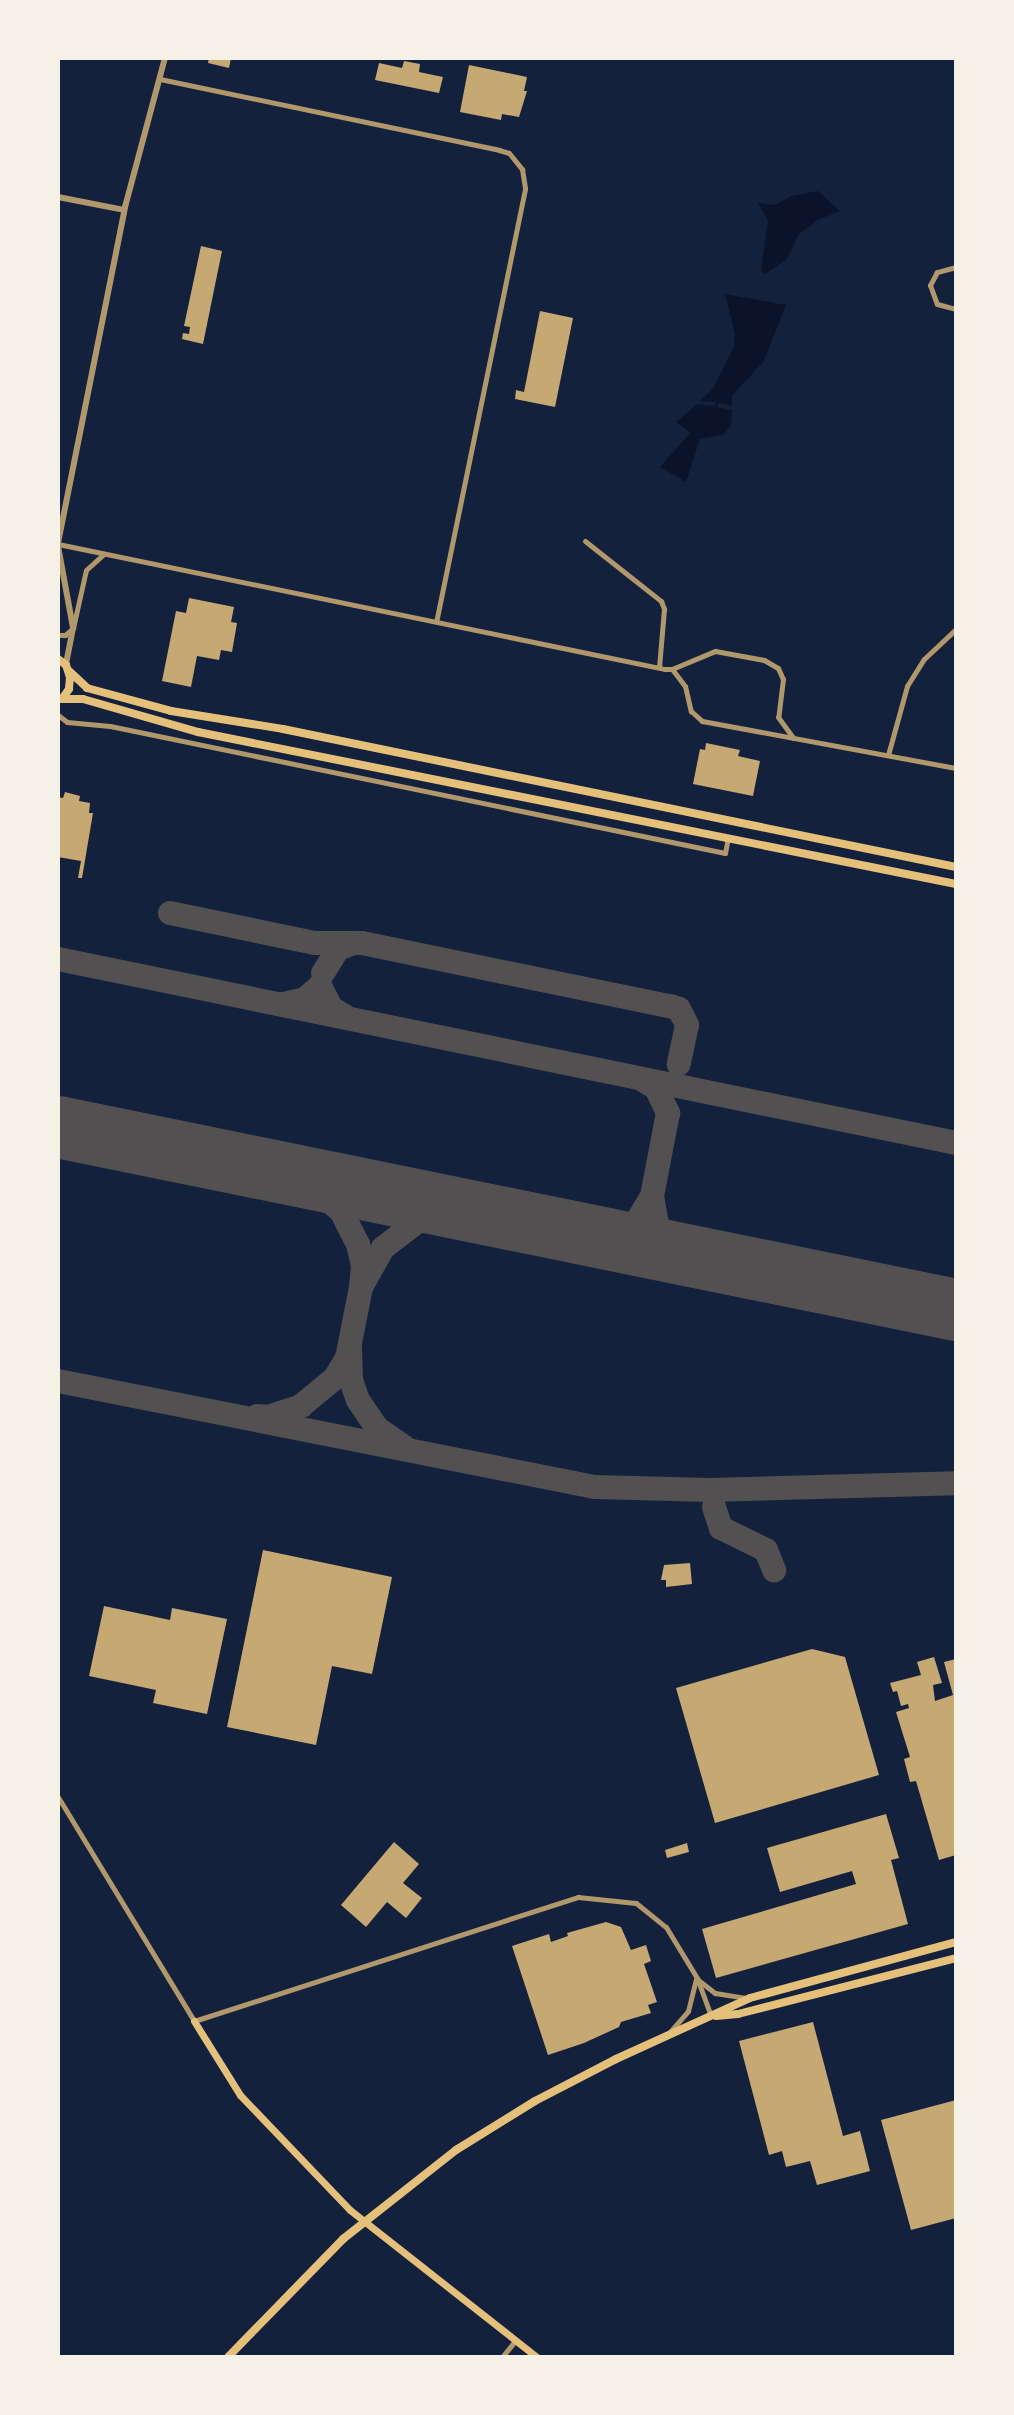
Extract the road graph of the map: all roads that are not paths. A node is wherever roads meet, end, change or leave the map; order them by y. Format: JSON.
{"nodes":[{"id":1,"x":165,"y":58,"type":"edge"},
{"id":2,"x":160,"y":79,"type":"junction"},
{"id":3,"x":58,"y":197,"type":"edge"},
{"id":4,"x":124,"y":210,"type":"junction"},
{"id":5,"x":956,"y":267,"type":"edge"},
{"id":6,"x":956,"y":309,"type":"edge"},
{"id":7,"x":585,"y":541,"type":"dead end"},
{"id":8,"x":58,"y":544,"type":"edge"},
{"id":9,"x":105,"y":553,"type":"junction"},
{"id":10,"x":436,"y":621,"type":"junction"},
{"id":11,"x":73,"y":628,"type":"junction"},
{"id":12,"x":956,"y":629,"type":"edge"},
{"id":13,"x":58,"y":635,"type":"edge"},
{"id":14,"x":58,"y":659,"type":"edge"},
{"id":15,"x":659,"y":667,"type":"junction"},
{"id":16,"x":68,"y":668,"type":"junction"},
{"id":17,"x":672,"y":669,"type":"junction"},
{"id":18,"x":60,"y":700,"type":"edge"},
{"id":19,"x":58,"y":715,"type":"edge"},
{"id":20,"x":793,"y":738,"type":"junction"},
{"id":21,"x":888,"y":755,"type":"junction"},
{"id":22,"x":956,"y":768,"type":"edge"},
{"id":23,"x":728,"y":837,"type":"junction"},
{"id":24,"x":956,"y":867,"type":"edge"},
{"id":25,"x":956,"y":884,"type":"edge"},
{"id":26,"x":58,"y":1797,"type":"edge"},
{"id":27,"x":956,"y":1942,"type":"edge"},
{"id":28,"x":956,"y":1958,"type":"edge"},
{"id":29,"x":697,"y":1978,"type":"junction"},
{"id":30,"x":750,"y":1998,"type":"junction"},
{"id":31,"x":711,"y":2017,"type":"junction"},
{"id":32,"x":194,"y":2021,"type":"junction"},
{"id":33,"x":667,"y":2036,"type":"junction"},
{"id":34,"x":516,"y":2340,"type":"junction"},
{"id":35,"x":228,"y":2357,"type":"edge"},
{"id":36,"x":502,"y":2357,"type":"edge"},
{"id":37,"x":537,"y":2357,"type":"edge"}],
"edges":[{"from":1,"to":2,"type":"street"},
{"from":2,"to":4,"type":"street"},
{"from":2,"to":10,"type":"street"},
{"from":3,"to":4,"type":"street"},
{"from":4,"to":8,"type":"street"},
{"from":5,"to":6,"type":"street"},
{"from":7,"to":15,"type":"street"},
{"from":8,"to":9,"type":"street"},
{"from":8,"to":11,"type":"street"},
{"from":9,"to":10,"type":"street"},
{"from":9,"to":11,"type":"street"},
{"from":10,"to":15,"type":"street"},
{"from":11,"to":13,"type":"street"},
{"from":11,"to":16,"type":"street"},
{"from":12,"to":21,"type":"street"},
{"from":14,"to":16,"type":"main road"},
{"from":15,"to":17,"type":"street"},
{"from":16,"to":18,"type":"main road"},
{"from":16,"to":24,"type":"main road"},
{"from":17,"to":20,"type":"street"},
{"from":17,"to":20,"type":"street"},
{"from":18,"to":23,"type":"main road"},
{"from":19,"to":23,"type":"street"},
{"from":20,"to":21,"type":"street"},
{"from":21,"to":22,"type":"street"},
{"from":23,"to":25,"type":"main road"},
{"from":26,"to":32,"type":"street"},
{"from":27,"to":30,"type":"main road"},
{"from":28,"to":31,"type":"main road"},
{"from":29,"to":30,"type":"street"},
{"from":29,"to":31,"type":"street"},
{"from":29,"to":32,"type":"street"},
{"from":29,"to":33,"type":"street"},
{"from":30,"to":31,"type":"main road"},
{"from":31,"to":33,"type":"main road"},
{"from":32,"to":34,"type":"main road"},
{"from":33,"to":35,"type":"main road"},
{"from":34,"to":36,"type":"street"},
{"from":34,"to":37,"type":"main road"}]}
